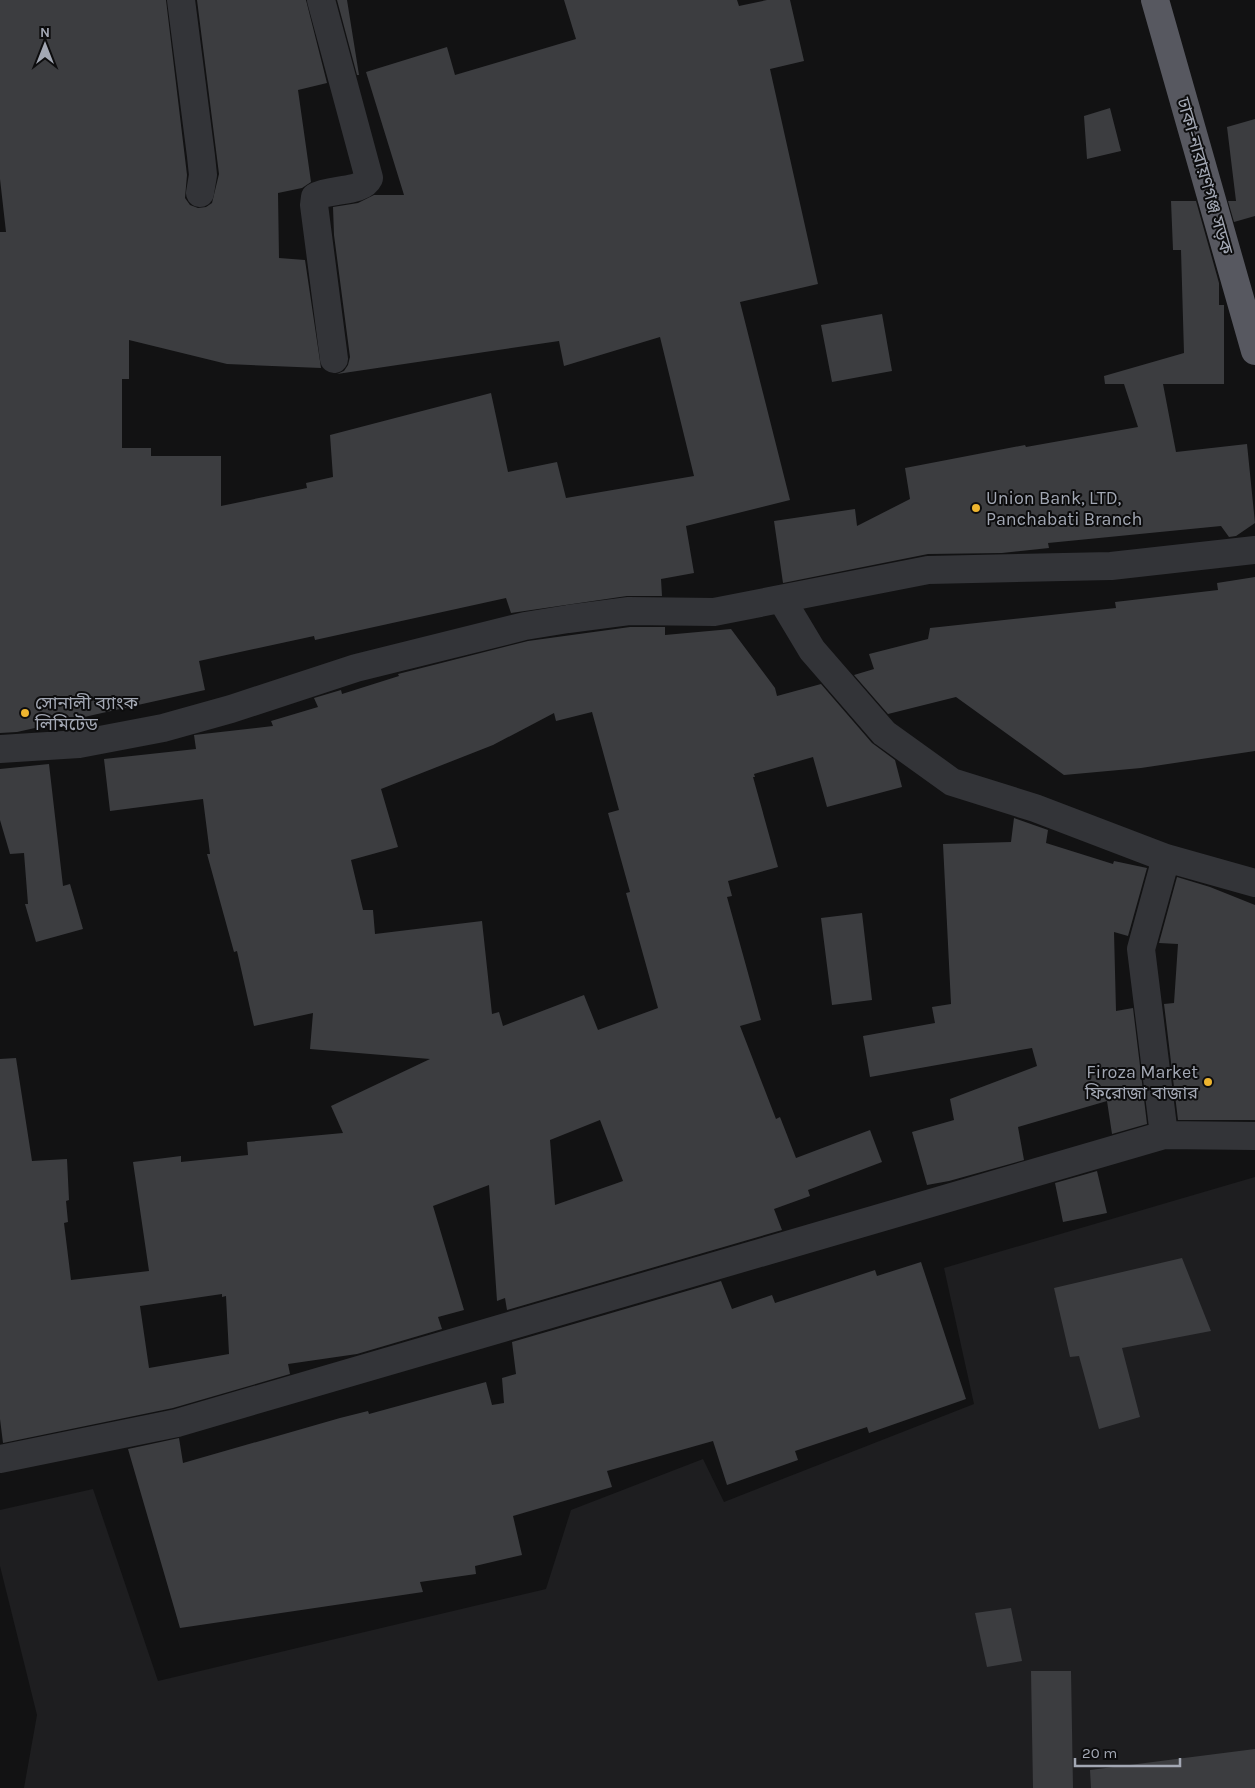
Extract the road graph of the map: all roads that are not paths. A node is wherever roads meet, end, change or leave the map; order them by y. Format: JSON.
{"nodes":[{"id":1,"x":180,"y":0,"type":"edge"},
{"id":2,"x":321,"y":0,"type":"edge"},
{"id":3,"x":1155,"y":0,"type":"edge"},
{"id":4,"x":200,"y":193,"type":"dead end"},
{"id":5,"x":1255,"y":351,"type":"edge"},
{"id":6,"x":334,"y":359,"type":"dead end"},
{"id":7,"x":1255,"y":550,"type":"edge"},
{"id":8,"x":782,"y":600,"type":"junction"},
{"id":9,"x":0,"y":749,"type":"edge"},
{"id":10,"x":1166,"y":858,"type":"junction"},
{"id":11,"x":1255,"y":882,"type":"edge"},
{"id":12,"x":1164,"y":1135,"type":"junction"},
{"id":13,"x":1255,"y":1136,"type":"edge"},
{"id":14,"x":0,"y":1459,"type":"edge"}],
"edges":[{"from":1,"to":4,"type":"street"},
{"from":2,"to":6,"type":"street"},
{"from":3,"to":5,"type":"highway","name":"ঢাকা-নারায়ণগঞ্জ সড়ক"},
{"from":7,"to":8,"type":"street"},
{"from":8,"to":9,"type":"street"},
{"from":8,"to":10,"type":"street"},
{"from":10,"to":11,"type":"street"},
{"from":10,"to":12,"type":"street"},
{"from":12,"to":13,"type":"street"},
{"from":12,"to":14,"type":"street"}]}
